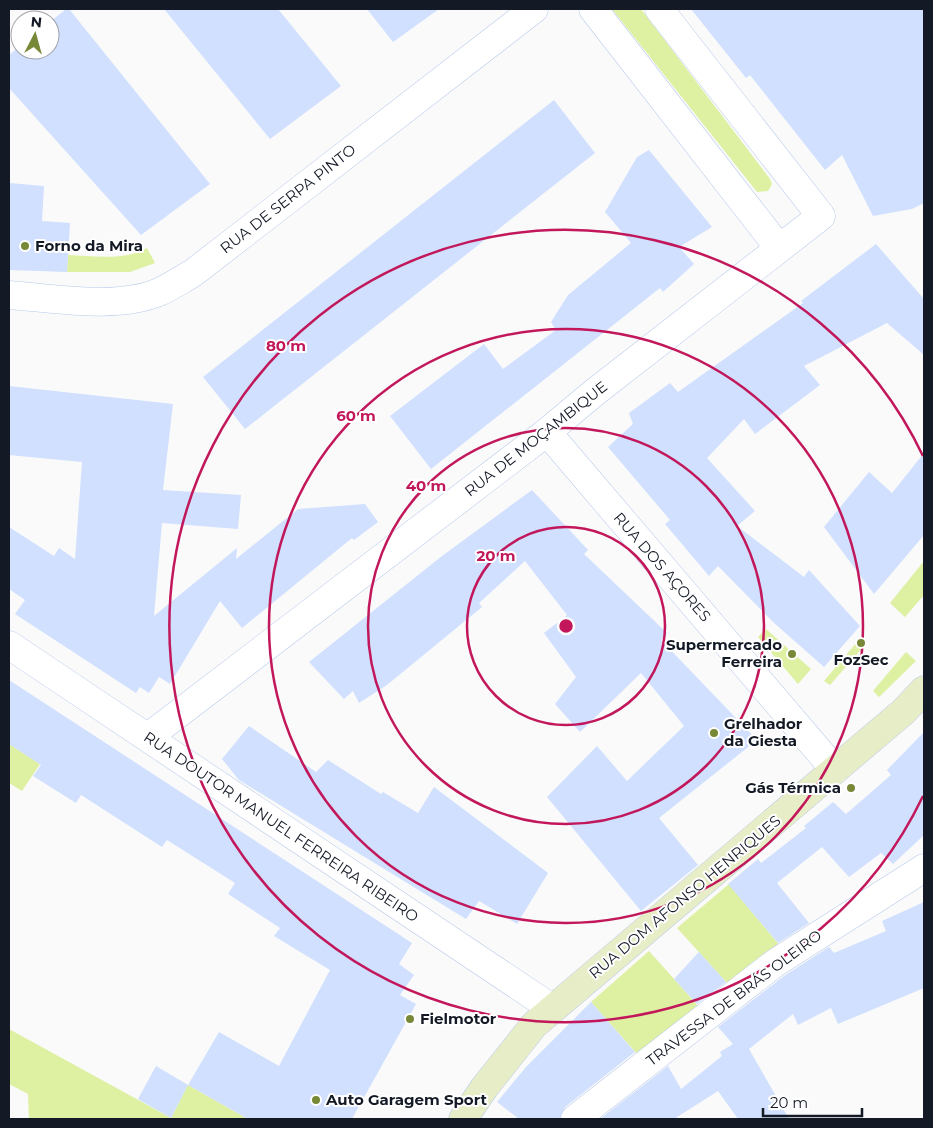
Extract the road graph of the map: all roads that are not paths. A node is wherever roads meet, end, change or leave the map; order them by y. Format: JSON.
{"nodes":[{"id":1,"x":534,"y":9,"type":"edge"},
{"id":2,"x":594,"y":9,"type":"edge"},
{"id":3,"x":659,"y":9,"type":"edge"},
{"id":4,"x":780,"y":248,"type":"junction"},
{"id":5,"x":9,"y":295,"type":"edge"},
{"id":6,"x":547,"y":432,"type":"junction"},
{"id":7,"x":9,"y":645,"type":"edge"},
{"id":8,"x":924,"y":690,"type":"edge"},
{"id":9,"x":148,"y":737,"type":"junction"},
{"id":10,"x":835,"y":770,"type":"junction"},
{"id":11,"x":924,"y":868,"type":"edge"},
{"id":12,"x":553,"y":1009,"type":"junction"},
{"id":13,"x":463,"y":1119,"type":"edge"},
{"id":14,"x":575,"y":1119,"type":"edge"}],
"edges":[{"from":1,"to":5,"type":"street","name":"RUA DE SERPA PINTO"},
{"from":2,"to":4,"type":"street"},
{"from":3,"to":4,"type":"street","name":"RUA DE MOÇAMBIQUE"},
{"from":4,"to":6,"type":"street","name":"RUA DE MOÇAMBIQUE"},
{"from":6,"to":9,"type":"street","name":"RUA DE MOÇAMBIQUE"},
{"from":6,"to":10,"type":"street","name":"RUA DOS AÇORES"},
{"from":7,"to":9,"type":"street","name":"RUA DOUTOR MANUEL FERREIRA RIBEIRO"},
{"from":8,"to":10,"type":"main road","name":"RUA DOM AFONSO HENRIQUES"},
{"from":9,"to":12,"type":"street","name":"RUA DOUTOR MANUEL FERREIRA RIBEIRO"},
{"from":10,"to":12,"type":"main road","name":"RUA DOM AFONSO HENRIQUES"},
{"from":11,"to":14,"type":"street","name":"TRAVESSA DE BRÁS OLEIRO"},
{"from":12,"to":13,"type":"main road","name":"RUA DOM AFONSO HENRIQUES"}]}
